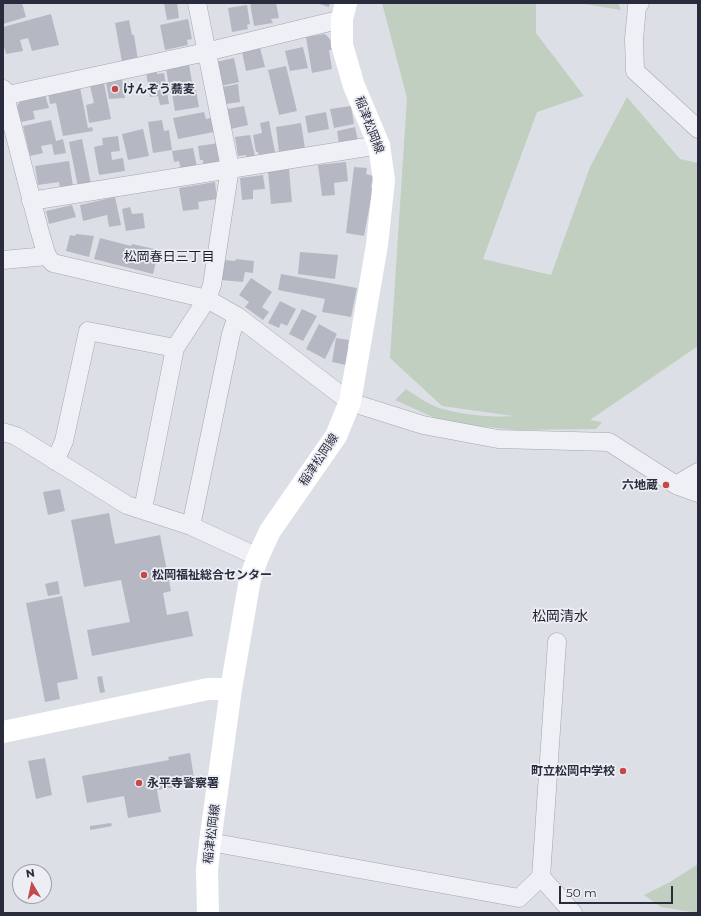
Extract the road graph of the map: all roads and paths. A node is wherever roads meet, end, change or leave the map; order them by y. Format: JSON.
{"nodes":[{"id":1,"x":197,"y":3,"type":"edge"},
{"id":2,"x":640,"y":3,"type":"edge"},
{"id":3,"x":344,"y":11,"type":"edge"},
{"id":4,"x":206,"y":52,"type":"junction"},
{"id":5,"x":4,"y":93,"type":"edge"},
{"id":6,"x":698,"y":129,"type":"edge"},
{"id":7,"x":379,"y":145,"type":"junction"},
{"id":8,"x":230,"y":168,"type":"junction"},
{"id":9,"x":31,"y":201,"type":"junction"},
{"id":10,"x":46,"y":256,"type":"junction"},
{"id":11,"x":3,"y":260,"type":"edge"},
{"id":12,"x":208,"y":299,"type":"junction"},
{"id":13,"x":237,"y":316,"type":"junction"},
{"id":14,"x":175,"y":348,"type":"junction"},
{"id":15,"x":350,"y":402,"type":"junction"},
{"id":16,"x":3,"y":432,"type":"edge"},
{"id":17,"x":55,"y":461,"type":"junction"},
{"id":18,"x":698,"y":472,"type":"edge"},
{"id":19,"x":676,"y":485,"type":"junction"},
{"id":20,"x":698,"y":493,"type":"edge"},
{"id":21,"x":143,"y":509,"type":"junction"},
{"id":22,"x":191,"y":526,"type":"junction"},
{"id":23,"x":258,"y":557,"type":"junction"},
{"id":24,"x":557,"y":642,"type":"dead end"},
{"id":25,"x":231,"y":689,"type":"junction"},
{"id":26,"x":3,"y":732,"type":"edge"},
{"id":27,"x":210,"y":842,"type":"junction"},
{"id":28,"x":541,"y":877,"type":"junction"},
{"id":29,"x":208,"y":913,"type":"edge"},
{"id":30,"x":573,"y":913,"type":"edge"}],
"edges":[{"from":1,"to":4,"type":"street"},
{"from":2,"to":6,"type":"street"},
{"from":3,"to":4,"type":"street"},
{"from":3,"to":7,"type":"main road","name":"稲津松岡線"},
{"from":4,"to":5,"type":"street"},
{"from":4,"to":8,"type":"street"},
{"from":5,"to":9,"type":"street"},
{"from":7,"to":8,"type":"street"},
{"from":7,"to":15,"type":"main road","name":"稲津松岡線"},
{"from":8,"to":9,"type":"street"},
{"from":8,"to":12,"type":"street"},
{"from":9,"to":10,"type":"street"},
{"from":10,"to":11,"type":"street"},
{"from":10,"to":12,"type":"street"},
{"from":12,"to":13,"type":"street"},
{"from":12,"to":14,"type":"street"},
{"from":13,"to":15,"type":"street"},
{"from":13,"to":22,"type":"street"},
{"from":14,"to":17,"type":"street"},
{"from":14,"to":21,"type":"street"},
{"from":15,"to":19,"type":"street"},
{"from":15,"to":23,"type":"main road","name":"稲津松岡線"},
{"from":16,"to":17,"type":"street"},
{"from":17,"to":21,"type":"street"},
{"from":18,"to":19,"type":"street"},
{"from":19,"to":20,"type":"street"},
{"from":21,"to":22,"type":"street"},
{"from":22,"to":23,"type":"street"},
{"from":23,"to":25,"type":"main road","name":"稲津松岡線"},
{"from":24,"to":28,"type":"street"},
{"from":25,"to":26,"type":"main road"},
{"from":25,"to":27,"type":"main road","name":"稲津松岡線"},
{"from":27,"to":28,"type":"street"},
{"from":27,"to":29,"type":"main road","name":"稲津松岡線"},
{"from":28,"to":30,"type":"street"}]}
